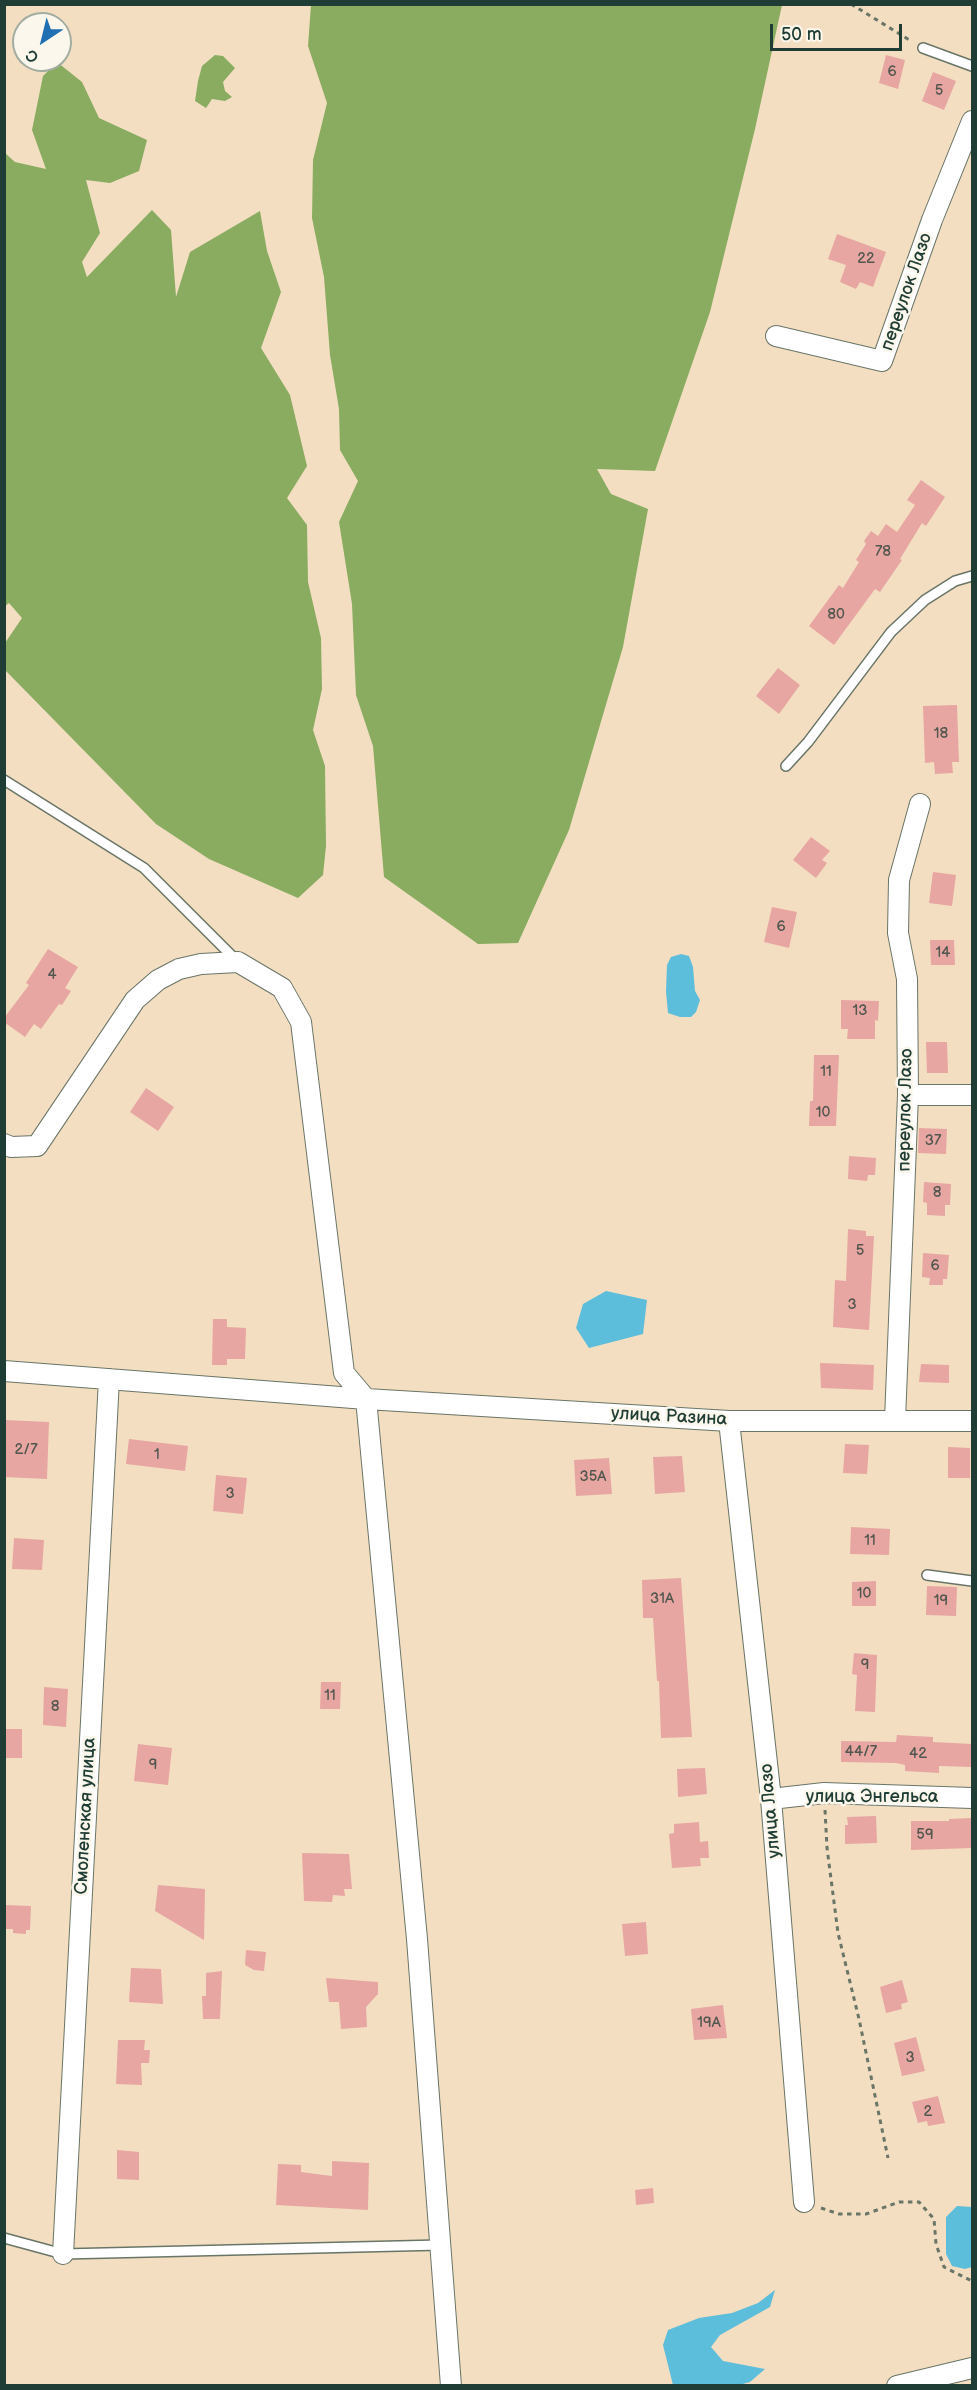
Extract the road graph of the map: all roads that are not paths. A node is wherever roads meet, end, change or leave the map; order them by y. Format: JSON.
{"nodes":[{"id":1,"x":923,"y":48,"type":"road end"},
{"id":2,"x":972,"y":66,"type":"edge"},
{"id":3,"x":972,"y":122,"type":"edge"},
{"id":4,"x":776,"y":336,"type":"dead end"},
{"id":5,"x":972,"y":576,"type":"edge"},
{"id":6,"x":786,"y":766,"type":"dead end"},
{"id":7,"x":4,"y":780,"type":"edge"},
{"id":8,"x":920,"y":804,"type":"dead end"},
{"id":9,"x":238,"y":962,"type":"junction"},
{"id":10,"x":908,"y":1095,"type":"junction"},
{"id":11,"x":972,"y":1095,"type":"edge"},
{"id":12,"x":4,"y":1144,"type":"edge"},
{"id":13,"x":4,"y":1371,"type":"edge"},
{"id":14,"x":109,"y":1379,"type":"junction"},
{"id":15,"x":366,"y":1399,"type":"junction"},
{"id":16,"x":895,"y":1420,"type":"junction"},
{"id":17,"x":729,"y":1421,"type":"junction"},
{"id":18,"x":972,"y":1421,"type":"edge"},
{"id":19,"x":927,"y":1575,"type":"dead end"},
{"id":20,"x":972,"y":1581,"type":"edge"},
{"id":21,"x":972,"y":1798,"type":"edge"},
{"id":22,"x":771,"y":1799,"type":"junction"},
{"id":23,"x":804,"y":2202,"type":"road end"},
{"id":24,"x":4,"y":2238,"type":"edge"},
{"id":25,"x":441,"y":2245,"type":"junction"},
{"id":26,"x":63,"y":2254,"type":"junction"},
{"id":27,"x":972,"y":2368,"type":"edge"},
{"id":28,"x":451,"y":2385,"type":"edge"},
{"id":29,"x":897,"y":2385,"type":"edge"}],
"edges":[{"from":1,"to":2,"type":"lane"},
{"from":3,"to":4,"type":"street","name":"переулок Лазо"},
{"from":5,"to":6,"type":"lane"},
{"from":7,"to":9,"type":"lane"},
{"from":8,"to":10,"type":"street","name":"переулок Лазо"},
{"from":9,"to":12,"type":"street"},
{"from":9,"to":15,"type":"street"},
{"from":10,"to":11,"type":"street"},
{"from":10,"to":16,"type":"street","name":"переулок Лазо"},
{"from":13,"to":14,"type":"street","name":"улица Разина"},
{"from":14,"to":15,"type":"street","name":"улица Разина"},
{"from":14,"to":26,"type":"street","name":"Смоленская улица"},
{"from":15,"to":17,"type":"street","name":"улица Разина"},
{"from":15,"to":25,"type":"street"},
{"from":16,"to":17,"type":"street","name":"улица Разина"},
{"from":16,"to":18,"type":"street","name":"улица Разина"},
{"from":17,"to":22,"type":"street","name":"улица Лазо"},
{"from":19,"to":20,"type":"lane"},
{"from":21,"to":22,"type":"street","name":"улица Энгельса"},
{"from":22,"to":23,"type":"street","name":"улица Лазо"},
{"from":24,"to":26,"type":"lane"},
{"from":25,"to":26,"type":"lane"},
{"from":25,"to":28,"type":"street"},
{"from":27,"to":29,"type":"street"}]}
